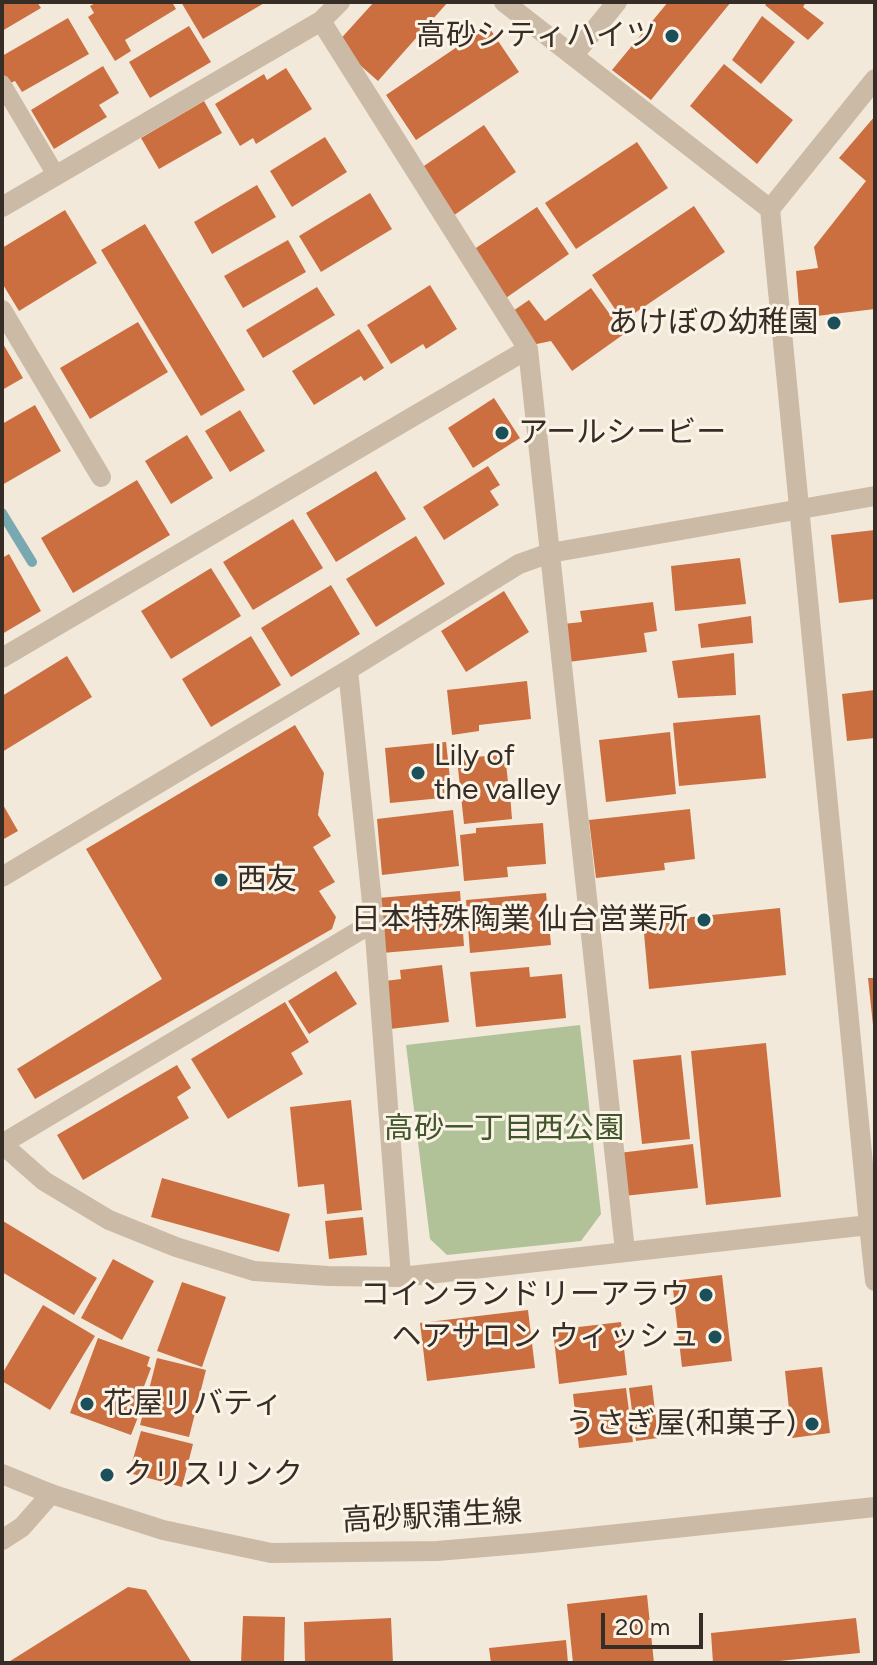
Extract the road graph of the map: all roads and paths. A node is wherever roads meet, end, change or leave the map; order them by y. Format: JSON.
{"nodes":[{"id":1,"x":340,"y":2,"type":"edge"},
{"id":2,"x":504,"y":2,"type":"edge"},
{"id":3,"x":617,"y":2,"type":"edge"},
{"id":4,"x":321,"y":21,"type":"junction"},
{"id":5,"x":573,"y":56,"type":"junction"},
{"id":6,"x":875,"y":79,"type":"edge"},
{"id":7,"x":2,"y":84,"type":"edge"},
{"id":8,"x":56,"y":175,"type":"junction"},
{"id":9,"x":2,"y":207,"type":"edge"},
{"id":10,"x":770,"y":209,"type":"junction"},
{"id":11,"x":2,"y":310,"type":"edge"},
{"id":12,"x":528,"y":349,"type":"junction"},
{"id":13,"x":101,"y":477,"type":"dead end"},
{"id":14,"x":875,"y":496,"type":"edge"},
{"id":15,"x":799,"y":508,"type":"junction"},
{"id":16,"x":550,"y":553,"type":"junction"},
{"id":17,"x":2,"y":658,"type":"edge"},
{"id":18,"x":348,"y":670,"type":"junction"},
{"id":19,"x":2,"y":877,"type":"edge"},
{"id":20,"x":374,"y":922,"type":"junction"},
{"id":21,"x":2,"y":1144,"type":"edge"},
{"id":22,"x":872,"y":1225,"type":"edge"},
{"id":23,"x":625,"y":1251,"type":"junction"},
{"id":24,"x":401,"y":1277,"type":"junction"},
{"id":25,"x":875,"y":1281,"type":"edge"},
{"id":26,"x":2,"y":1474,"type":"edge"},
{"id":27,"x":51,"y":1494,"type":"junction"},
{"id":28,"x":875,"y":1507,"type":"edge"},
{"id":29,"x":2,"y":1540,"type":"edge"}],
"edges":[{"from":1,"to":4,"type":"street"},
{"from":2,"to":5,"type":"street"},
{"from":3,"to":5,"type":"street"},
{"from":4,"to":8,"type":"street"},
{"from":4,"to":12,"type":"street"},
{"from":5,"to":10,"type":"street"},
{"from":6,"to":10,"type":"street"},
{"from":7,"to":8,"type":"lane"},
{"from":8,"to":9,"type":"street"},
{"from":10,"to":15,"type":"street"},
{"from":11,"to":13,"type":"street"},
{"from":12,"to":16,"type":"street"},
{"from":12,"to":17,"type":"street"},
{"from":14,"to":15,"type":"street"},
{"from":15,"to":16,"type":"street"},
{"from":15,"to":22,"type":"street"},
{"from":16,"to":18,"type":"street"},
{"from":16,"to":23,"type":"street"},
{"from":18,"to":19,"type":"street"},
{"from":18,"to":20,"type":"street"},
{"from":20,"to":21,"type":"street"},
{"from":20,"to":24,"type":"street"},
{"from":21,"to":24,"type":"street"},
{"from":22,"to":23,"type":"street"},
{"from":22,"to":25,"type":"street"},
{"from":23,"to":24,"type":"street"},
{"from":26,"to":27,"type":"street","name":"高砂駅蒲生線"},
{"from":27,"to":28,"type":"street","name":"高砂駅蒲生線"},
{"from":27,"to":29,"type":"street"}]}
